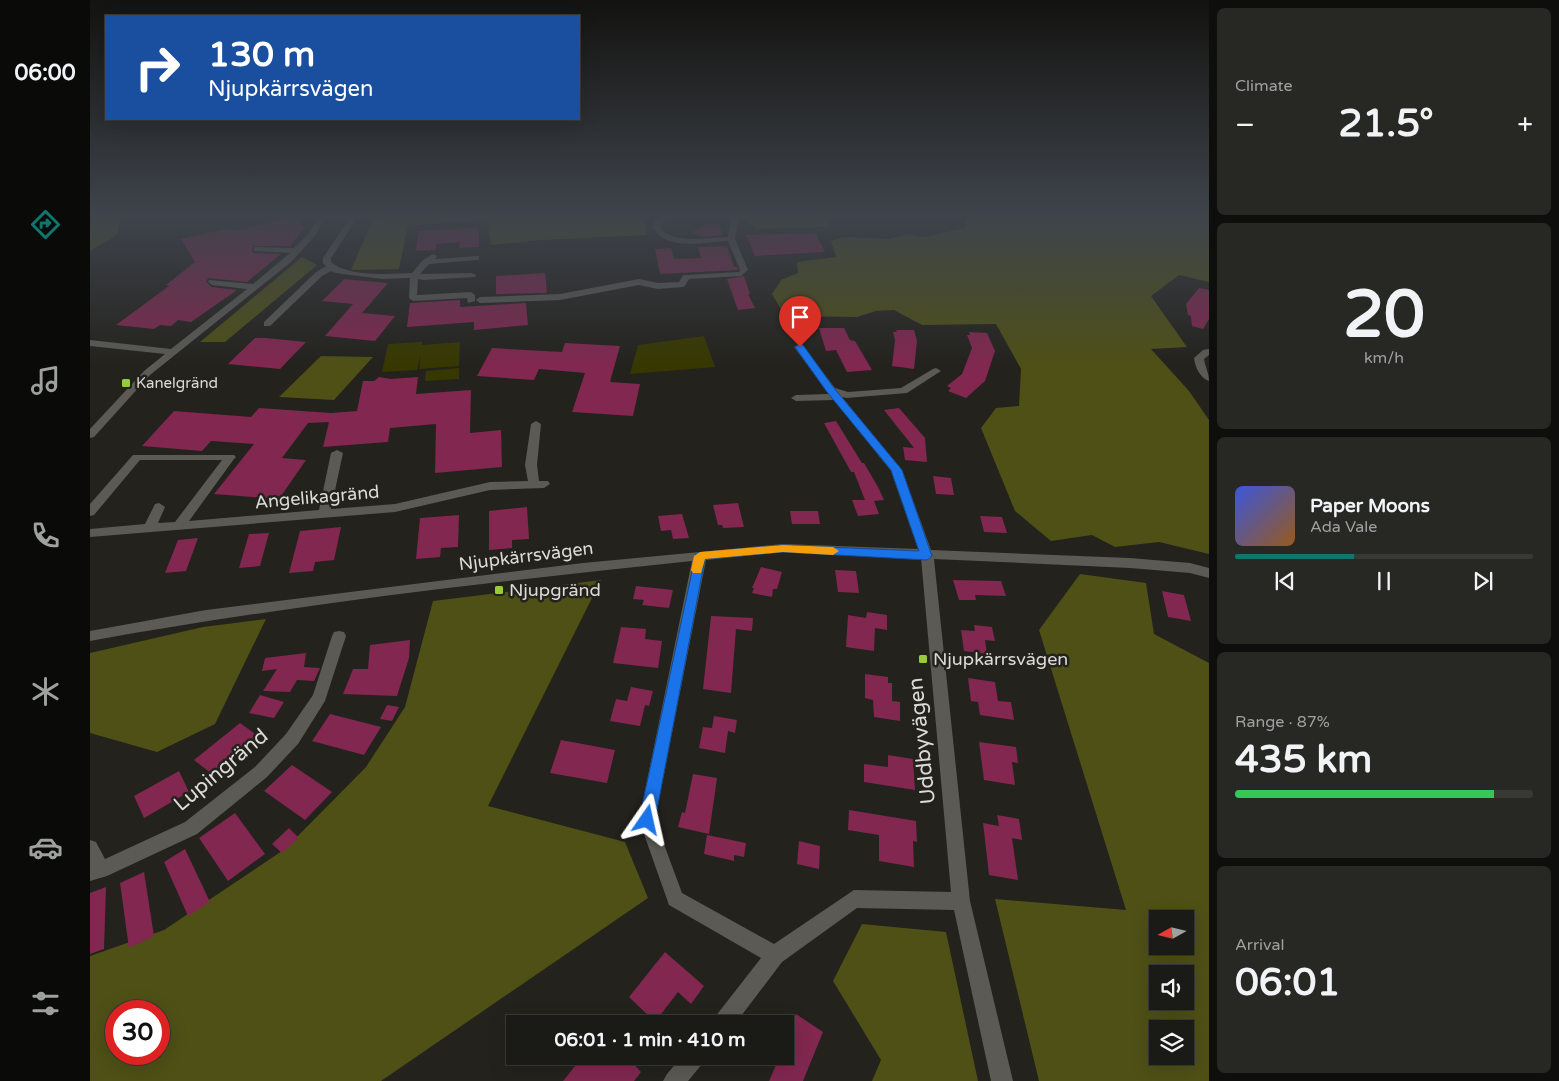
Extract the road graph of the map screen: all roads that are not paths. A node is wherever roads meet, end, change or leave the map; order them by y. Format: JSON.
{"nodes":[{"id":1,"x":280,"y":265,"type":"edge"},
{"id":2,"x":423,"y":265,"type":"edge"},
{"id":3,"x":742,"y":265,"type":"edge"},
{"id":4,"x":331,"y":267,"type":"joint"},
{"id":5,"x":414,"y":275,"type":"junction"},
{"id":6,"x":472,"y":275,"type":"dead end"},
{"id":7,"x":212,"y":282,"type":"dead end"},
{"id":8,"x":255,"y":287,"type":"junction"},
{"id":9,"x":267,"y":324,"type":"dead end"},
{"id":10,"x":90,"y":343,"type":"edge"},
{"id":11,"x":800,"y":347,"type":"dead end"},
{"id":12,"x":1208,"y":348,"type":"edge"},
{"id":13,"x":172,"y":352,"type":"junction"},
{"id":14,"x":936,"y":371,"type":"dead end"},
{"id":15,"x":1209,"y":378,"type":"edge"},
{"id":16,"x":834,"y":394,"type":"junction"},
{"id":17,"x":796,"y":398,"type":"dead end"},
{"id":18,"x":536,"y":424,"type":"dead end"},
{"id":19,"x":90,"y":435,"type":"edge"},
{"id":20,"x":337,"y":453,"type":"dead end"},
{"id":21,"x":159,"y":507,"type":"dead end"},
{"id":22,"x":90,"y":512,"type":"edge"},
{"id":23,"x":324,"y":514,"type":"junction"},
{"id":24,"x":180,"y":525,"type":"junction"},
{"id":25,"x":150,"y":528,"type":"junction"},
{"id":26,"x":90,"y":533,"type":"edge"},
{"id":27,"x":700,"y":556,"type":"junction"},
{"id":28,"x":927,"y":556,"type":"junction"},
{"id":29,"x":1209,"y":573,"type":"edge"},
{"id":30,"x":90,"y":636,"type":"edge"},
{"id":31,"x":340,"y":636,"type":"dead end"},
{"id":32,"x":90,"y":848,"type":"edge"},
{"id":33,"x":96,"y":871,"type":"edge"},
{"id":34,"x":961,"y":901,"type":"junction"},
{"id":35,"x":775,"y":955,"type":"junction"},
{"id":36,"x":729,"y":1015,"type":"edge"},
{"id":37,"x":688,"y":1065,"type":"edge"},
{"id":38,"x":674,"y":1081,"type":"edge"},
{"id":39,"x":1002,"y":1081,"type":"edge"}],
"edges":[{"from":1,"to":8,"type":"street"},
{"from":2,"to":5,"type":"street"},
{"from":3,"to":5,"type":"street"},
{"from":4,"to":5,"type":"street"},
{"from":4,"to":9,"type":"street"},
{"from":5,"to":6,"type":"street"},
{"from":7,"to":8,"type":"street"},
{"from":8,"to":13,"type":"street"},
{"from":10,"to":13,"type":"street"},
{"from":11,"to":16,"type":"street","name":"Uddbyvägen"},
{"from":12,"to":15,"type":"street"},
{"from":13,"to":19,"type":"street"},
{"from":14,"to":16,"type":"street"},
{"from":16,"to":17,"type":"street"},
{"from":16,"to":28,"type":"street","name":"Uddbyvägen"},
{"from":18,"to":23,"type":"street","name":"Angelikagränd"},
{"from":20,"to":23,"type":"street"},
{"from":21,"to":25,"type":"street"},
{"from":22,"to":24,"type":"street"},
{"from":23,"to":24,"type":"street","name":"Angelikagränd"},
{"from":24,"to":25,"type":"street","name":"Angelikagränd"},
{"from":25,"to":26,"type":"street","name":"Angelikagränd"},
{"from":27,"to":28,"type":"street","name":"Njupkärrsvägen"},
{"from":27,"to":30,"type":"street","name":"Njupkärrsvägen"},
{"from":27,"to":35,"type":"street"},
{"from":28,"to":29,"type":"street","name":"Njupkärrsvägen"},
{"from":28,"to":34,"type":"street","name":"Uddbyvägen"},
{"from":31,"to":33,"type":"street","name":"Lupingränd"},
{"from":32,"to":33,"type":"street","name":"Lupingränd"},
{"from":34,"to":35,"type":"street"},
{"from":34,"to":39,"type":"street","name":"Uddbyvägen"},
{"from":35,"to":36,"type":"street"},
{"from":37,"to":38,"type":"street"}]}
